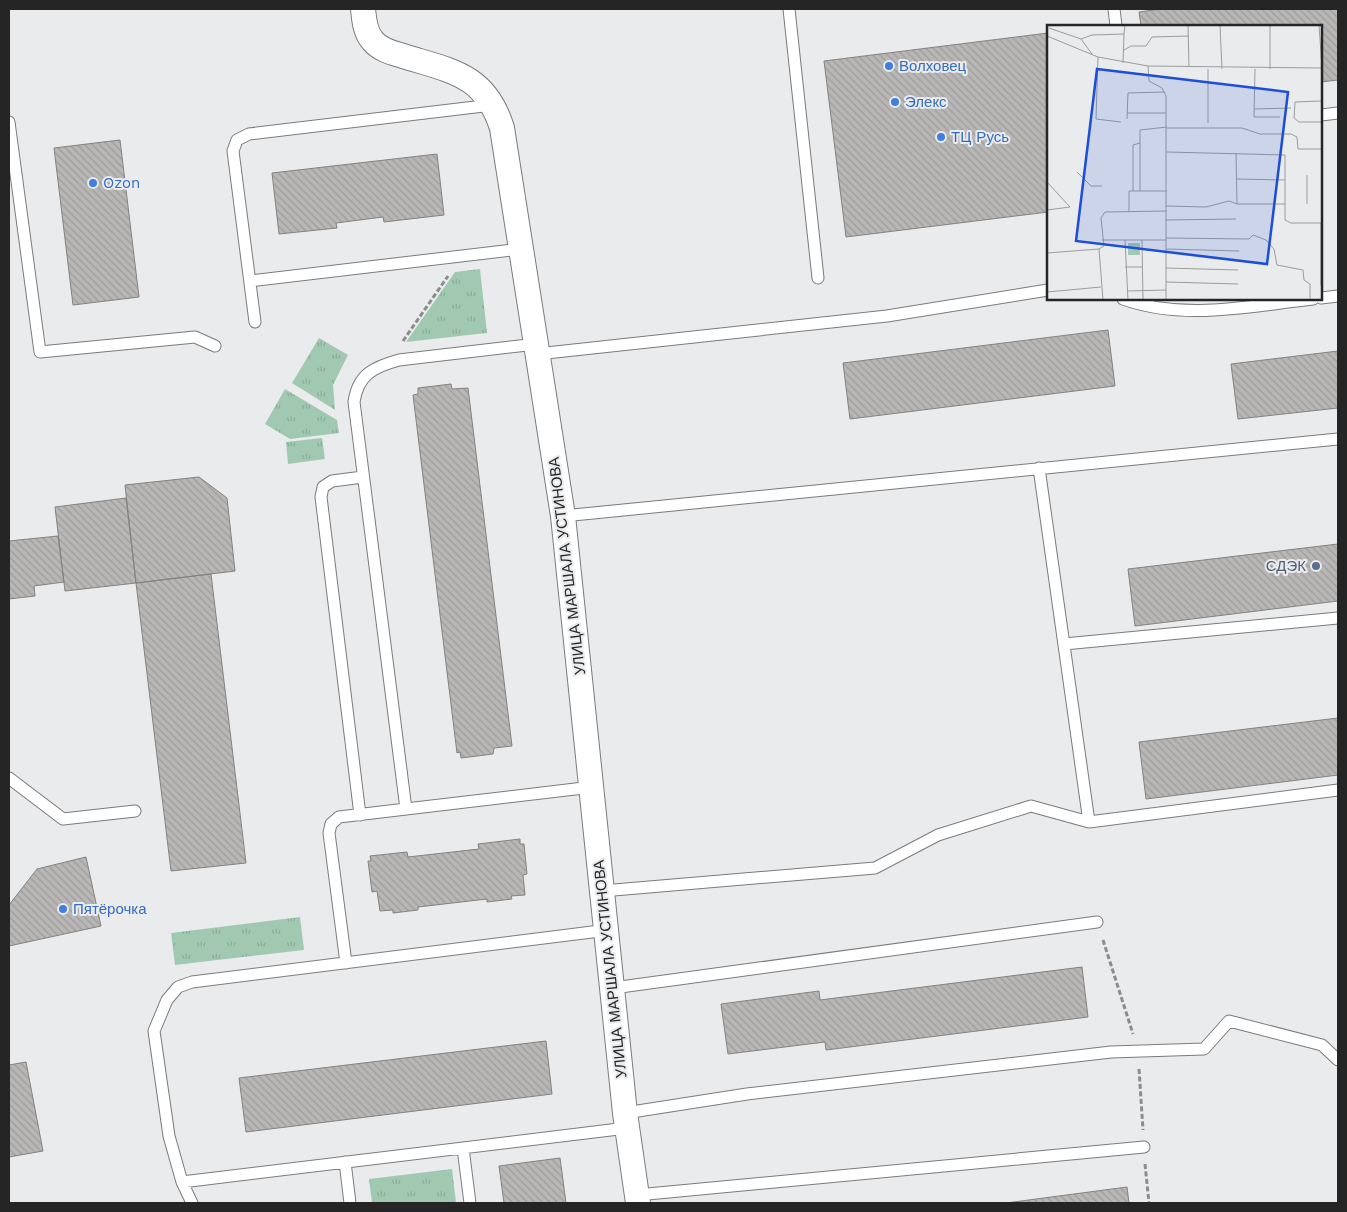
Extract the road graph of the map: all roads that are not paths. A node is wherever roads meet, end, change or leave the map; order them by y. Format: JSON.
{"nodes":[{"id":1,"x":363,"y":9,"type":"edge"},
{"id":2,"x":789,"y":9,"type":"edge"},
{"id":3,"x":1114,"y":9,"type":"edge"},
{"id":4,"x":1116,"y":25,"type":"edge"},
{"id":5,"x":492,"y":105,"type":"junction"},
{"id":6,"x":1338,"y":113,"type":"edge"},
{"id":7,"x":1322,"y":115,"type":"edge"},
{"id":8,"x":9,"y":122,"type":"edge"},
{"id":9,"x":521,"y":249,"type":"junction"},
{"id":10,"x":818,"y":278,"type":"dead end"},
{"id":11,"x":250,"y":281,"type":"junction"},
{"id":12,"x":1047,"y":290,"type":"edge"},
{"id":13,"x":1338,"y":296,"type":"edge"},
{"id":14,"x":1322,"y":298,"type":"edge"},
{"id":15,"x":1126,"y":300,"type":"edge"},
{"id":16,"x":1304,"y":300,"type":"edge"},
{"id":17,"x":255,"y":322,"type":"dead end"},
{"id":18,"x":215,"y":346,"type":"dead end"},
{"id":19,"x":536,"y":349,"type":"junction"},
{"id":20,"x":1338,"y":439,"type":"edge"},
{"id":21,"x":1039,"y":468,"type":"junction"},
{"id":22,"x":364,"y":478,"type":"junction"},
{"id":23,"x":563,"y":516,"type":"junction"},
{"id":24,"x":1338,"y":618,"type":"edge"},
{"id":25,"x":1064,"y":644,"type":"junction"},
{"id":26,"x":9,"y":778,"type":"edge"},
{"id":27,"x":592,"y":787,"type":"junction"},
{"id":28,"x":1338,"y":790,"type":"edge"},
{"id":29,"x":406,"y":809,"type":"junction"},
{"id":30,"x":136,"y":811,"type":"dead end"},
{"id":31,"x":360,"y":815,"type":"junction"},
{"id":32,"x":1089,"y":822,"type":"junction"},
{"id":33,"x":602,"y":891,"type":"junction"},
{"id":34,"x":1097,"y":922,"type":"dead end"},
{"id":35,"x":608,"y":930,"type":"junction"},
{"id":36,"x":346,"y":963,"type":"junction"},
{"id":37,"x":613,"y":988,"type":"junction"},
{"id":38,"x":1338,"y":1060,"type":"edge"},
{"id":39,"x":626,"y":1121,"type":"junction"},
{"id":40,"x":1144,"y":1147,"type":"dead end"},
{"id":41,"x":464,"y":1148,"type":"junction"},
{"id":42,"x":345,"y":1162,"type":"junction"},
{"id":43,"x":182,"y":1182,"type":"junction"},
{"id":44,"x":638,"y":1199,"type":"edge"},
{"id":45,"x":192,"y":1203,"type":"edge"},
{"id":46,"x":350,"y":1203,"type":"edge"},
{"id":47,"x":470,"y":1203,"type":"edge"}],
"edges":[{"from":1,"to":5,"type":"street","name":"УЛИЦА МАРШАЛА УСТИНОВА"},
{"from":2,"to":10,"type":"lane"},
{"from":3,"to":4,"type":"lane"},
{"from":5,"to":9,"type":"street","name":"УЛИЦА МАРШАЛА УСТИНОВА"},
{"from":5,"to":11,"type":"lane"},
{"from":6,"to":7,"type":"lane"},
{"from":8,"to":18,"type":"lane"},
{"from":9,"to":11,"type":"lane"},
{"from":9,"to":19,"type":"street","name":"УЛИЦА МАРШАЛА УСТИНОВА"},
{"from":11,"to":17,"type":"lane"},
{"from":12,"to":19,"type":"lane"},
{"from":13,"to":14,"type":"lane"},
{"from":15,"to":16,"type":"lane"},
{"from":19,"to":22,"type":"lane"},
{"from":19,"to":23,"type":"street","name":"УЛИЦА МАРШАЛА УСТИНОВА"},
{"from":20,"to":21,"type":"lane"},
{"from":21,"to":23,"type":"lane"},
{"from":21,"to":25,"type":"lane"},
{"from":22,"to":29,"type":"lane"},
{"from":22,"to":31,"type":"lane"},
{"from":23,"to":27,"type":"street","name":"УЛИЦА МАРШАЛА УСТИНОВА"},
{"from":24,"to":25,"type":"lane"},
{"from":25,"to":32,"type":"lane"},
{"from":26,"to":30,"type":"lane"},
{"from":27,"to":29,"type":"lane"},
{"from":27,"to":33,"type":"street","name":"УЛИЦА МАРШАЛА УСТИНОВА"},
{"from":28,"to":32,"type":"lane"},
{"from":29,"to":31,"type":"lane"},
{"from":31,"to":36,"type":"lane"},
{"from":32,"to":33,"type":"lane"},
{"from":33,"to":35,"type":"street","name":"УЛИЦА МАРШАЛА УСТИНОВА"},
{"from":34,"to":37,"type":"lane"},
{"from":35,"to":36,"type":"lane"},
{"from":35,"to":37,"type":"street","name":"УЛИЦА МАРШАЛА УСТИНОВА"},
{"from":36,"to":43,"type":"lane"},
{"from":37,"to":39,"type":"street","name":"УЛИЦА МАРШАЛА УСТИНОВА"},
{"from":38,"to":39,"type":"lane"},
{"from":39,"to":41,"type":"lane"},
{"from":39,"to":44,"type":"street","name":"УЛИЦА МАРШАЛА УСТИНОВА"},
{"from":40,"to":44,"type":"lane"},
{"from":41,"to":42,"type":"lane"},
{"from":41,"to":47,"type":"lane"},
{"from":42,"to":43,"type":"lane"},
{"from":42,"to":46,"type":"lane"},
{"from":43,"to":45,"type":"lane"}]}
